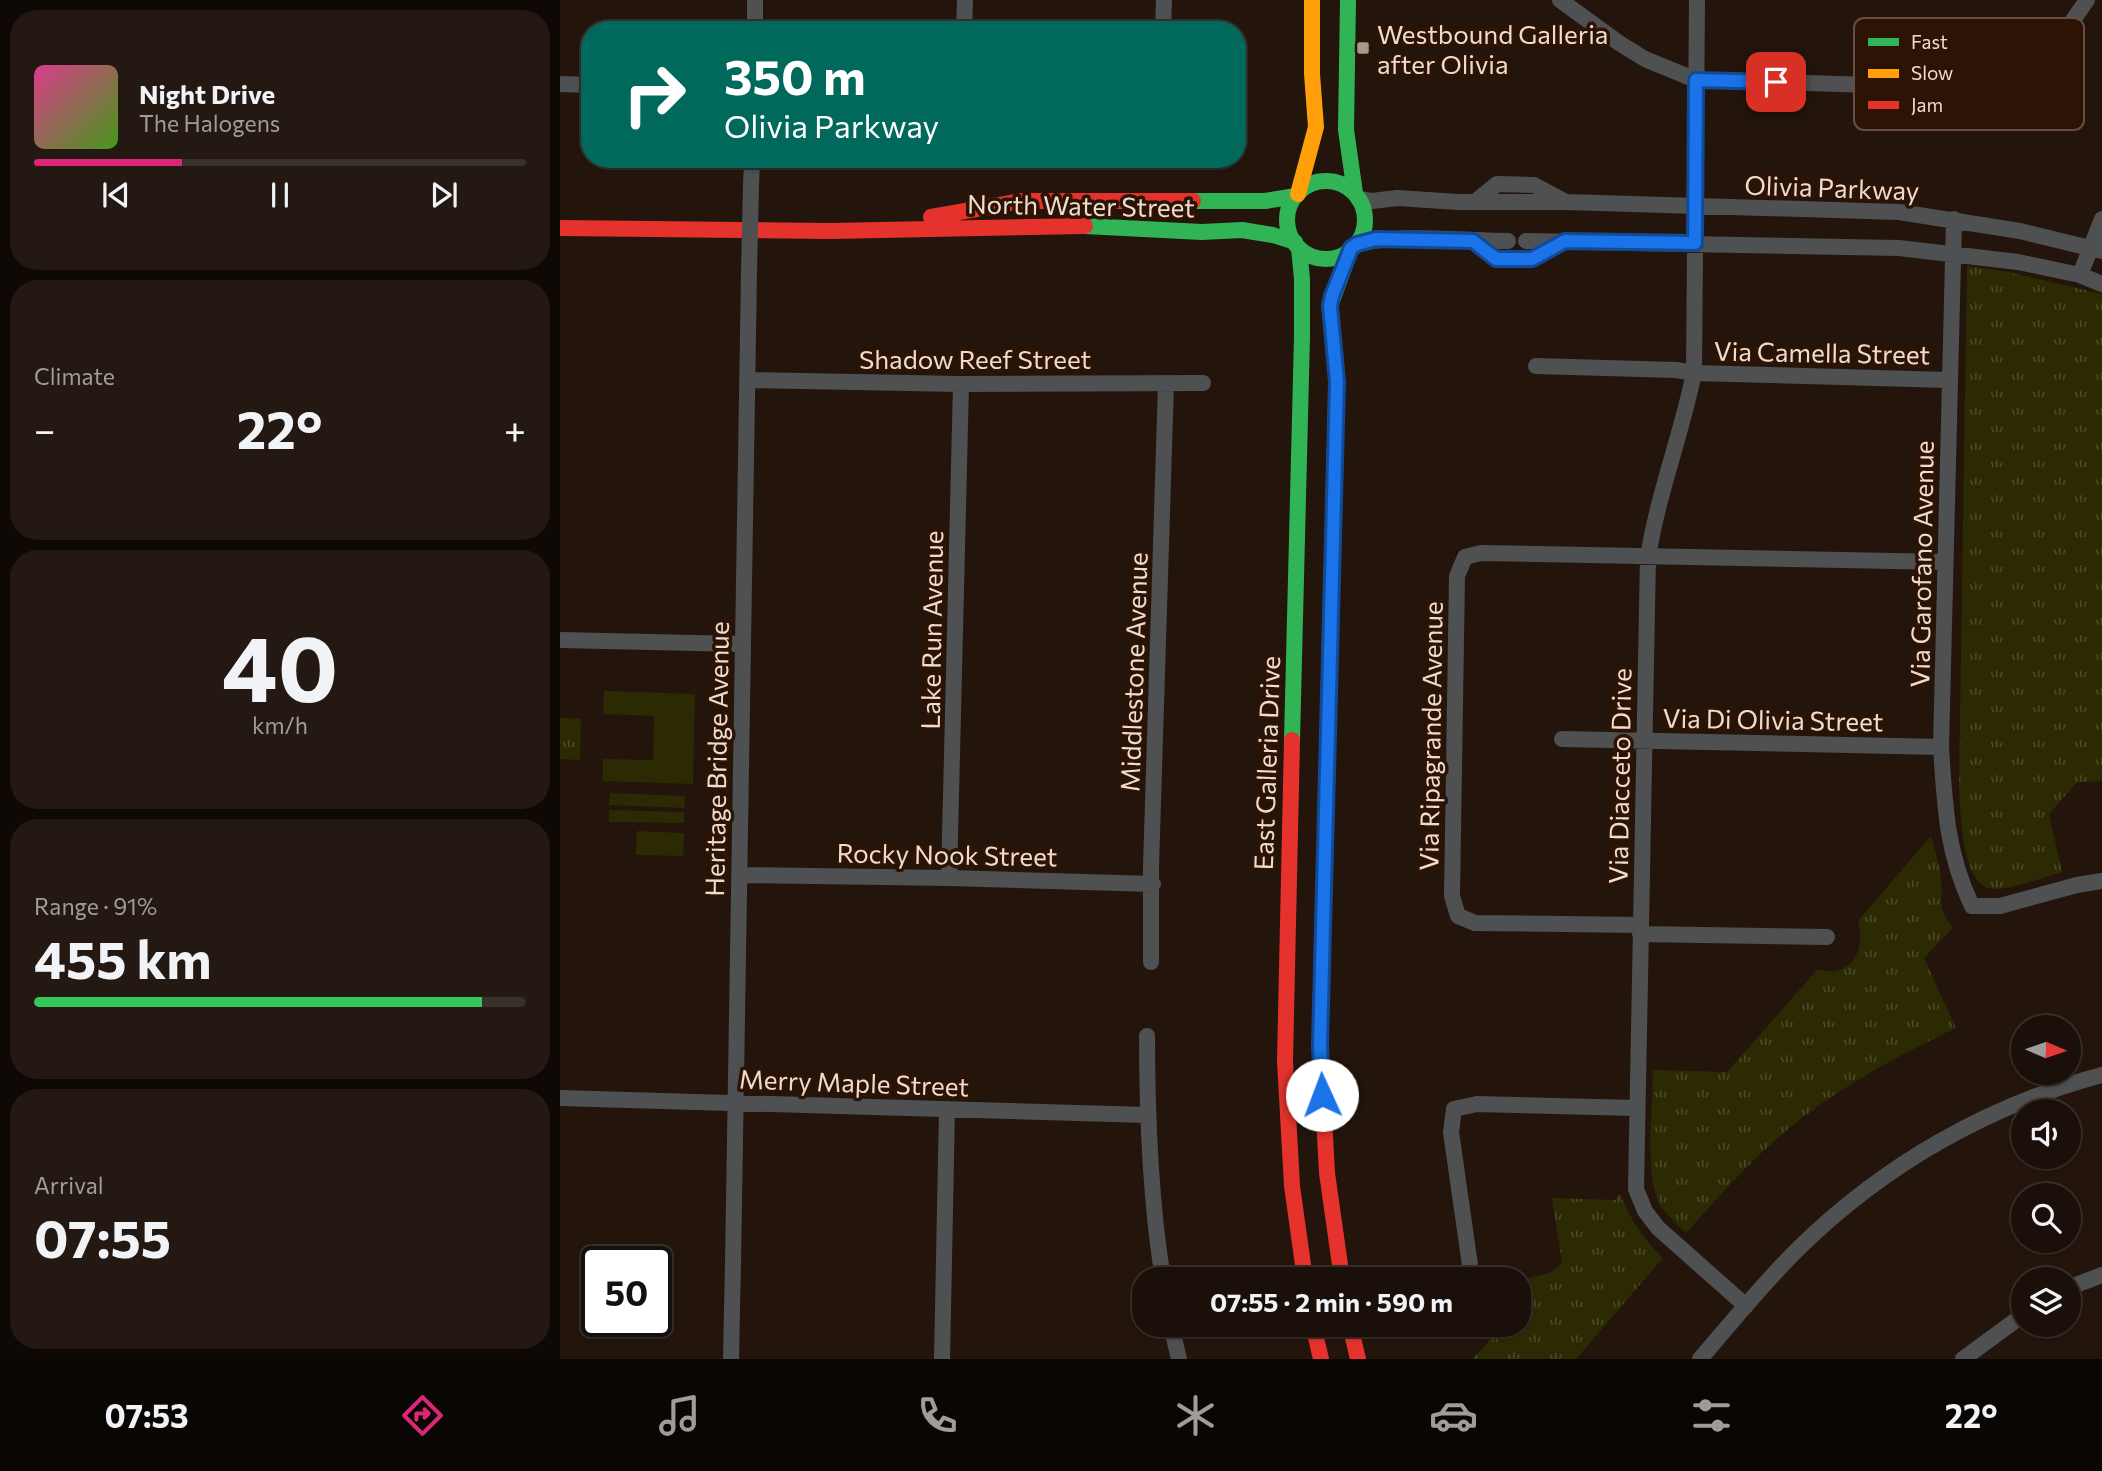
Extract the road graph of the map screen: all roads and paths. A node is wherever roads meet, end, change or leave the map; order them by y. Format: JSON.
{"nodes":[{"id":1,"x":755,"y":0,"type":"edge"},
{"id":2,"x":965,"y":0,"type":"edge"},
{"id":3,"x":1164,"y":0,"type":"edge"},
{"id":4,"x":1312,"y":0,"type":"edge"},
{"id":5,"x":1348,"y":0,"type":"edge"},
{"id":6,"x":1560,"y":0,"type":"edge"},
{"id":7,"x":1697,"y":0,"type":"edge"},
{"id":8,"x":2087,"y":0,"type":"edge"},
{"id":9,"x":2075,"y":18,"type":"edge"},
{"id":10,"x":755,"y":21,"type":"edge"},
{"id":11,"x":964,"y":21,"type":"edge"},
{"id":12,"x":1163,"y":21,"type":"edge"},
{"id":13,"x":1696,"y":80,"type":"junction"},
{"id":14,"x":560,"y":84,"type":"edge"},
{"id":15,"x":1854,"y":84,"type":"edge"},
{"id":16,"x":581,"y":85,"type":"edge"},
{"id":17,"x":752,"y":168,"type":"edge"},
{"id":18,"x":1297,"y":195,"type":"junction"},
{"id":19,"x":1357,"y":196,"type":"junction"},
{"id":20,"x":1695,"y":207,"type":"junction"},
{"id":21,"x":1954,"y":219,"type":"junction"},
{"id":22,"x":2102,"y":219,"type":"edge"},
{"id":23,"x":560,"y":228,"type":"edge"},
{"id":24,"x":864,"y":229,"type":"junction"},
{"id":25,"x":1473,"y":241,"type":"junction"},
{"id":26,"x":1508,"y":241,"type":"dead end"},
{"id":27,"x":1526,"y":241,"type":"dead end"},
{"id":28,"x":1565,"y":241,"type":"junction"},
{"id":29,"x":1695,"y":243,"type":"junction"},
{"id":30,"x":1297,"y":245,"type":"junction"},
{"id":31,"x":1354,"y":246,"type":"junction"},
{"id":32,"x":2097,"y":249,"type":"edge"},
{"id":33,"x":1952,"y":253,"type":"junction"},
{"id":34,"x":2080,"y":275,"type":"junction"},
{"id":35,"x":2102,"y":284,"type":"edge"},
{"id":36,"x":1536,"y":366,"type":"dead end"},
{"id":37,"x":1694,"y":373,"type":"junction"},
{"id":38,"x":747,"y":380,"type":"junction"},
{"id":39,"x":1949,"y":380,"type":"junction"},
{"id":40,"x":1166,"y":383,"type":"junction"},
{"id":41,"x":1203,"y":383,"type":"dead end"},
{"id":42,"x":961,"y":384,"type":"junction"},
{"id":43,"x":1648,"y":557,"type":"junction"},
{"id":44,"x":1945,"y":562,"type":"junction"},
{"id":45,"x":560,"y":640,"type":"edge"},
{"id":46,"x":741,"y":644,"type":"junction"},
{"id":47,"x":1562,"y":739,"type":"dead end"},
{"id":48,"x":1644,"y":740,"type":"junction"},
{"id":49,"x":1941,"y":747,"type":"junction"},
{"id":50,"x":740,"y":876,"type":"junction"},
{"id":51,"x":949,"y":878,"type":"junction"},
{"id":52,"x":2102,"y":881,"type":"edge"},
{"id":53,"x":1153,"y":884,"type":"junction"},
{"id":54,"x":1641,"y":929,"type":"junction"},
{"id":55,"x":1827,"y":937,"type":"dead end"},
{"id":56,"x":1151,"y":962,"type":"dead end"},
{"id":57,"x":1147,"y":1036,"type":"dead end"},
{"id":58,"x":2102,"y":1075,"type":"edge"},
{"id":59,"x":560,"y":1098,"type":"edge"},
{"id":60,"x":736,"y":1103,"type":"junction"},
{"id":61,"x":1637,"y":1108,"type":"junction"},
{"id":62,"x":947,"y":1109,"type":"junction"},
{"id":63,"x":1147,"y":1115,"type":"junction"},
{"id":64,"x":1161,"y":1267,"type":"edge"},
{"id":65,"x":1303,"y":1267,"type":"edge"},
{"id":66,"x":1340,"y":1267,"type":"edge"},
{"id":67,"x":1470,"y":1267,"type":"edge"},
{"id":68,"x":2102,"y":1275,"type":"edge"},
{"id":69,"x":2081,"y":1283,"type":"edge"},
{"id":70,"x":1746,"y":1306,"type":"junction"},
{"id":71,"x":2011,"y":1324,"type":"edge"},
{"id":72,"x":1174,"y":1337,"type":"edge"},
{"id":73,"x":1316,"y":1337,"type":"edge"},
{"id":74,"x":1353,"y":1337,"type":"edge"},
{"id":75,"x":731,"y":1359,"type":"edge"},
{"id":76,"x":943,"y":1359,"type":"edge"},
{"id":77,"x":1179,"y":1359,"type":"edge"},
{"id":78,"x":1321,"y":1359,"type":"edge"},
{"id":79,"x":1358,"y":1359,"type":"edge"},
{"id":80,"x":1700,"y":1359,"type":"edge"},
{"id":81,"x":1962,"y":1359,"type":"edge"}],
"edges":[{"from":1,"to":10,"type":"street"},
{"from":2,"to":11,"type":"street"},
{"from":3,"to":12,"type":"street"},
{"from":4,"to":18,"type":"main road"},
{"from":5,"to":19,"type":"main road"},
{"from":6,"to":13,"type":"street"},
{"from":7,"to":13,"type":"street","name":"Via Diacceto Drive"},
{"from":8,"to":9,"type":"street"},
{"from":13,"to":15,"type":"street"},
{"from":13,"to":20,"type":"street","name":"Via Diacceto Drive"},
{"from":14,"to":16,"type":"street"},
{"from":17,"to":38,"type":"street","name":"Heritage Bridge Avenue","bridge":true},
{"from":18,"to":19,"type":"main road"},
{"from":18,"to":24,"type":"main road","name":"North Water Street"},
{"from":18,"to":30,"type":"main road"},
{"from":19,"to":20,"type":"street","name":"Olivia Parkway"},
{"from":19,"to":31,"type":"main road"},
{"from":20,"to":21,"type":"street","name":"Olivia Parkway"},
{"from":20,"to":29,"type":"street","name":"Via Diacceto Drive"},
{"from":21,"to":32,"type":"street","name":"Olivia Parkway"},
{"from":21,"to":33,"type":"street","name":"Via Garofano Avenue"},
{"from":22,"to":32,"type":"street"},
{"from":23,"to":24,"type":"main road","name":"North Water Street"},
{"from":24,"to":30,"type":"main road","name":"North Water Street"},
{"from":25,"to":26,"type":"street"},
{"from":25,"to":28,"type":"street"},
{"from":25,"to":31,"type":"street"},
{"from":27,"to":28,"type":"street"},
{"from":28,"to":29,"type":"street"},
{"from":29,"to":33,"type":"street"},
{"from":29,"to":37,"type":"street","name":"Via Diacceto Drive"},
{"from":30,"to":31,"type":"main road"},
{"from":30,"to":65,"type":"main road","name":"East Galleria Drive"},
{"from":31,"to":66,"type":"main road"},
{"from":32,"to":34,"type":"street"},
{"from":33,"to":34,"type":"street"},
{"from":33,"to":39,"type":"street","name":"Via Garofano Avenue"},
{"from":34,"to":35,"type":"street"},
{"from":36,"to":37,"type":"street","name":"Via Camella Street"},
{"from":37,"to":39,"type":"street","name":"Via Camella Street"},
{"from":37,"to":43,"type":"street","name":"Via Diacceto Drive"},
{"from":38,"to":42,"type":"street","name":"Shadow Reef Street"},
{"from":38,"to":46,"type":"street","name":"Heritage Bridge Avenue"},
{"from":39,"to":44,"type":"street","name":"Via Garofano Avenue"},
{"from":40,"to":41,"type":"street","name":"Shadow Reef Street"},
{"from":40,"to":42,"type":"street","name":"Shadow Reef Street"},
{"from":40,"to":53,"type":"street","name":"Middlestone Avenue"},
{"from":42,"to":51,"type":"street","name":"Lake Run Avenue"},
{"from":43,"to":44,"type":"street"},
{"from":43,"to":48,"type":"street","name":"Via Diacceto Drive"},
{"from":43,"to":54,"type":"street","name":"Via Ripagrande Avenue"},
{"from":44,"to":49,"type":"street","name":"Via Garofano Avenue"},
{"from":45,"to":46,"type":"street"},
{"from":46,"to":50,"type":"street","name":"Heritage Bridge Avenue"},
{"from":47,"to":48,"type":"street","name":"Via Di Olivia Street"},
{"from":48,"to":49,"type":"street","name":"Via Di Olivia Street"},
{"from":48,"to":54,"type":"street","name":"Via Diacceto Drive"},
{"from":49,"to":52,"type":"street","name":"Via Garofano Avenue"},
{"from":50,"to":51,"type":"street","name":"Rocky Nook Street"},
{"from":50,"to":60,"type":"street","name":"Heritage Bridge Avenue"},
{"from":51,"to":53,"type":"street","name":"Rocky Nook Street"},
{"from":53,"to":56,"type":"street","name":"Middlestone Avenue"},
{"from":54,"to":55,"type":"street"},
{"from":54,"to":61,"type":"street","name":"Via Diacceto Drive"},
{"from":57,"to":63,"type":"street"},
{"from":58,"to":70,"type":"street"},
{"from":59,"to":60,"type":"street","name":"Merry Maple Street"},
{"from":60,"to":62,"type":"street","name":"Merry Maple Street"},
{"from":60,"to":75,"type":"street","name":"Heritage Bridge Avenue"},
{"from":61,"to":67,"type":"street"},
{"from":61,"to":70,"type":"street","name":"Via Diacceto Drive"},
{"from":62,"to":63,"type":"street","name":"Merry Maple Street"},
{"from":62,"to":76,"type":"street"},
{"from":63,"to":64,"type":"street"},
{"from":68,"to":69,"type":"street"},
{"from":70,"to":80,"type":"street"},
{"from":71,"to":81,"type":"street"},
{"from":72,"to":77,"type":"street"},
{"from":73,"to":78,"type":"main road"},
{"from":74,"to":79,"type":"main road"}]}
